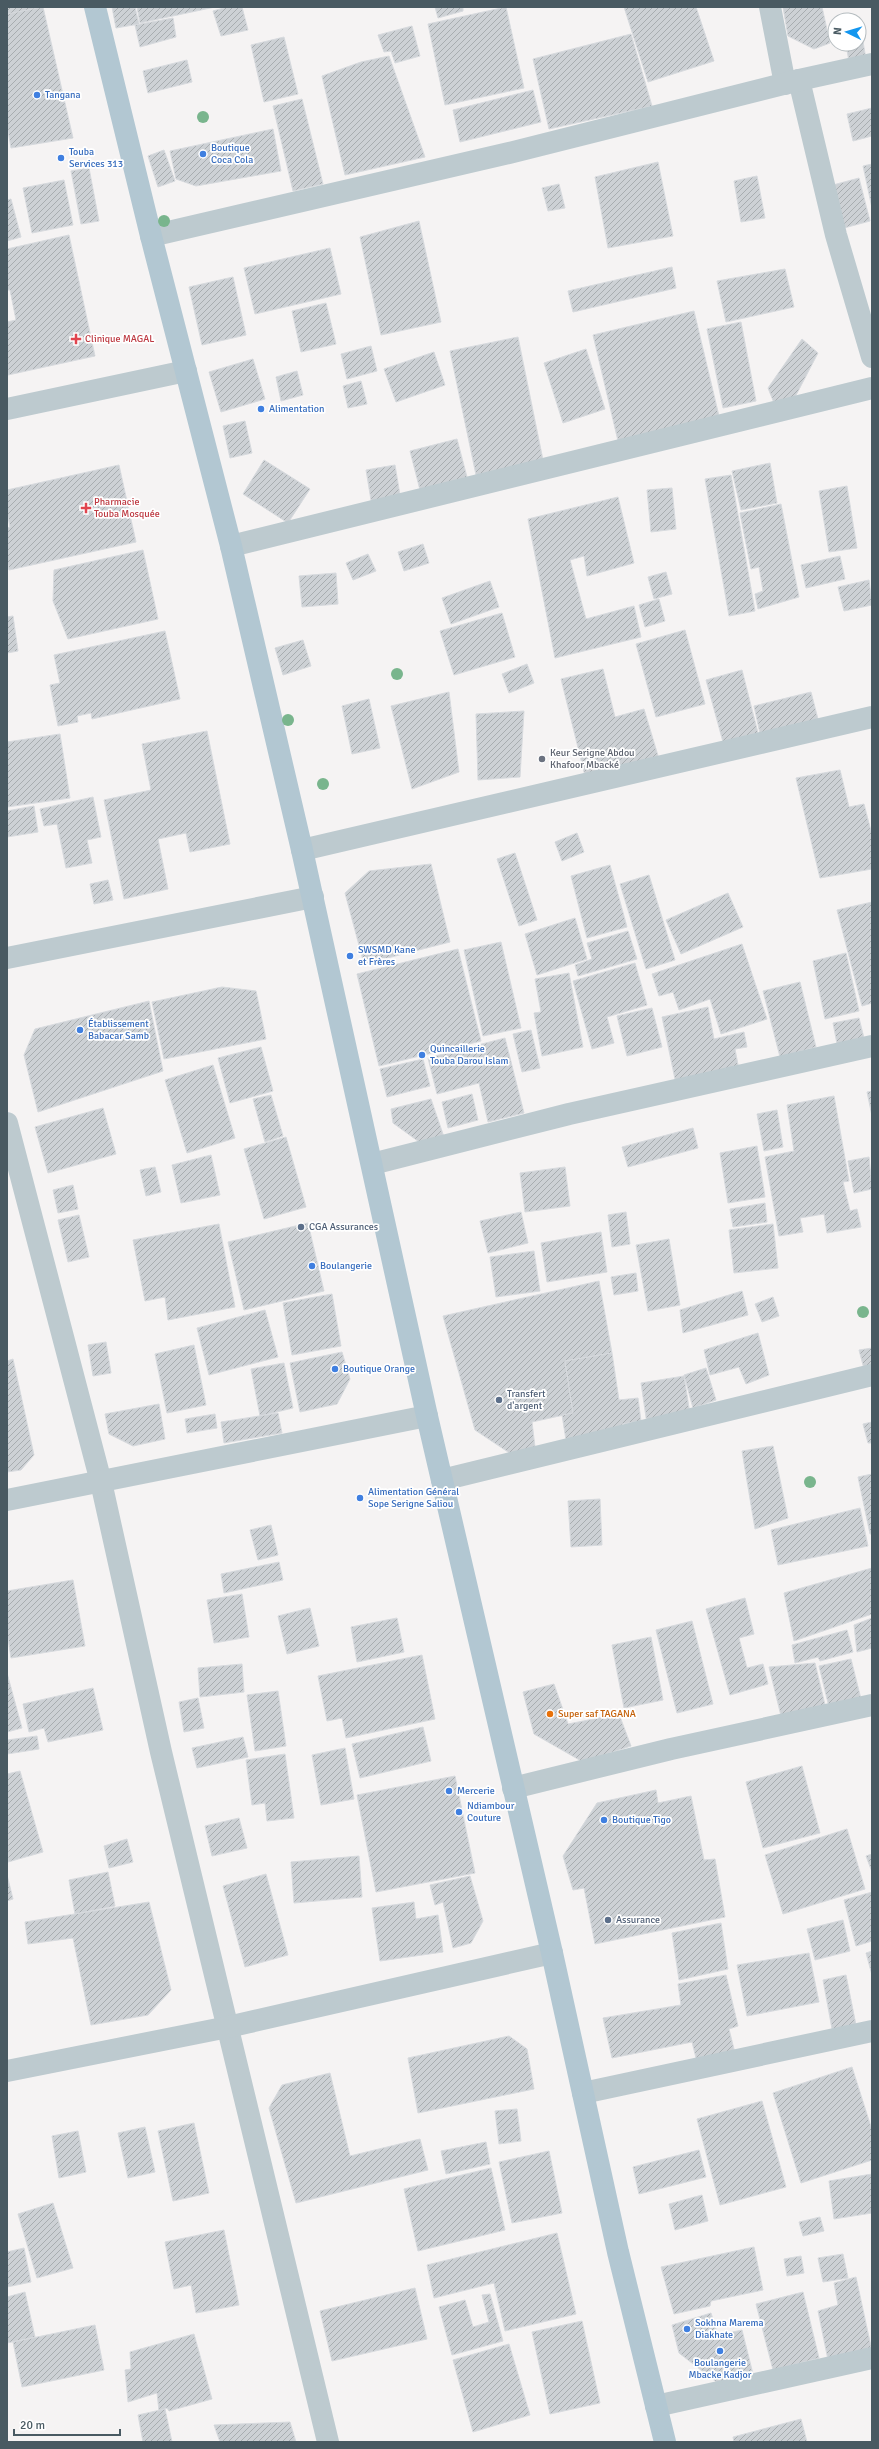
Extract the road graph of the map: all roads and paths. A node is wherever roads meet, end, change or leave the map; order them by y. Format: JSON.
{"nodes":[{"id":1,"x":95,"y":7,"type":"edge"},
{"id":2,"x":770,"y":7,"type":"edge"},
{"id":3,"x":872,"y":64,"type":"edge"},
{"id":4,"x":792,"y":82,"type":"junction"},
{"id":5,"x":151,"y":236,"type":"junction"},
{"id":6,"x":872,"y":357,"type":"edge"},
{"id":7,"x":186,"y":371,"type":"junction"},
{"id":8,"x":872,"y":388,"type":"edge"},
{"id":9,"x":7,"y":409,"type":"edge"},
{"id":10,"x":232,"y":546,"type":"junction"},
{"id":11,"x":872,"y":717,"type":"edge"},
{"id":12,"x":302,"y":850,"type":"junction"},
{"id":13,"x":313,"y":897,"type":"junction"},
{"id":14,"x":7,"y":958,"type":"edge"},
{"id":15,"x":872,"y":1046,"type":"edge"},
{"id":16,"x":7,"y":1123,"type":"edge"},
{"id":17,"x":372,"y":1164,"type":"junction"},
{"id":18,"x":872,"y":1375,"type":"edge"},
{"id":19,"x":427,"y":1416,"type":"junction"},
{"id":20,"x":442,"y":1480,"type":"junction"},
{"id":21,"x":101,"y":1482,"type":"junction"},
{"id":22,"x":7,"y":1500,"type":"edge"},
{"id":23,"x":872,"y":1705,"type":"edge"},
{"id":24,"x":513,"y":1788,"type":"junction"},
{"id":25,"x":552,"y":1953,"type":"junction"},
{"id":26,"x":228,"y":2027,"type":"junction"},
{"id":27,"x":872,"y":2032,"type":"edge"},
{"id":28,"x":7,"y":2071,"type":"edge"},
{"id":29,"x":583,"y":2093,"type":"junction"},
{"id":30,"x":872,"y":2358,"type":"edge"},
{"id":31,"x":656,"y":2406,"type":"junction"},
{"id":32,"x":328,"y":2442,"type":"edge"},
{"id":33,"x":665,"y":2442,"type":"edge"}],
"edges":[{"from":1,"to":5,"type":"main road"},
{"from":2,"to":4,"type":"street"},
{"from":3,"to":4,"type":"street"},
{"from":4,"to":5,"type":"street"},
{"from":4,"to":6,"type":"street"},
{"from":5,"to":7,"type":"main road"},
{"from":7,"to":9,"type":"street"},
{"from":7,"to":10,"type":"main road"},
{"from":8,"to":10,"type":"street"},
{"from":10,"to":12,"type":"main road"},
{"from":11,"to":12,"type":"street"},
{"from":12,"to":13,"type":"main road"},
{"from":13,"to":14,"type":"street"},
{"from":13,"to":17,"type":"main road"},
{"from":15,"to":17,"type":"street"},
{"from":16,"to":21,"type":"street"},
{"from":17,"to":19,"type":"main road"},
{"from":18,"to":20,"type":"street"},
{"from":19,"to":20,"type":"main road"},
{"from":19,"to":21,"type":"street"},
{"from":20,"to":24,"type":"main road"},
{"from":21,"to":22,"type":"street"},
{"from":21,"to":26,"type":"street"},
{"from":23,"to":24,"type":"street"},
{"from":24,"to":25,"type":"main road"},
{"from":25,"to":26,"type":"street"},
{"from":25,"to":29,"type":"main road"},
{"from":26,"to":28,"type":"street"},
{"from":26,"to":32,"type":"street"},
{"from":27,"to":29,"type":"street"},
{"from":29,"to":31,"type":"main road"},
{"from":30,"to":31,"type":"street"},
{"from":31,"to":33,"type":"main road"}]}
